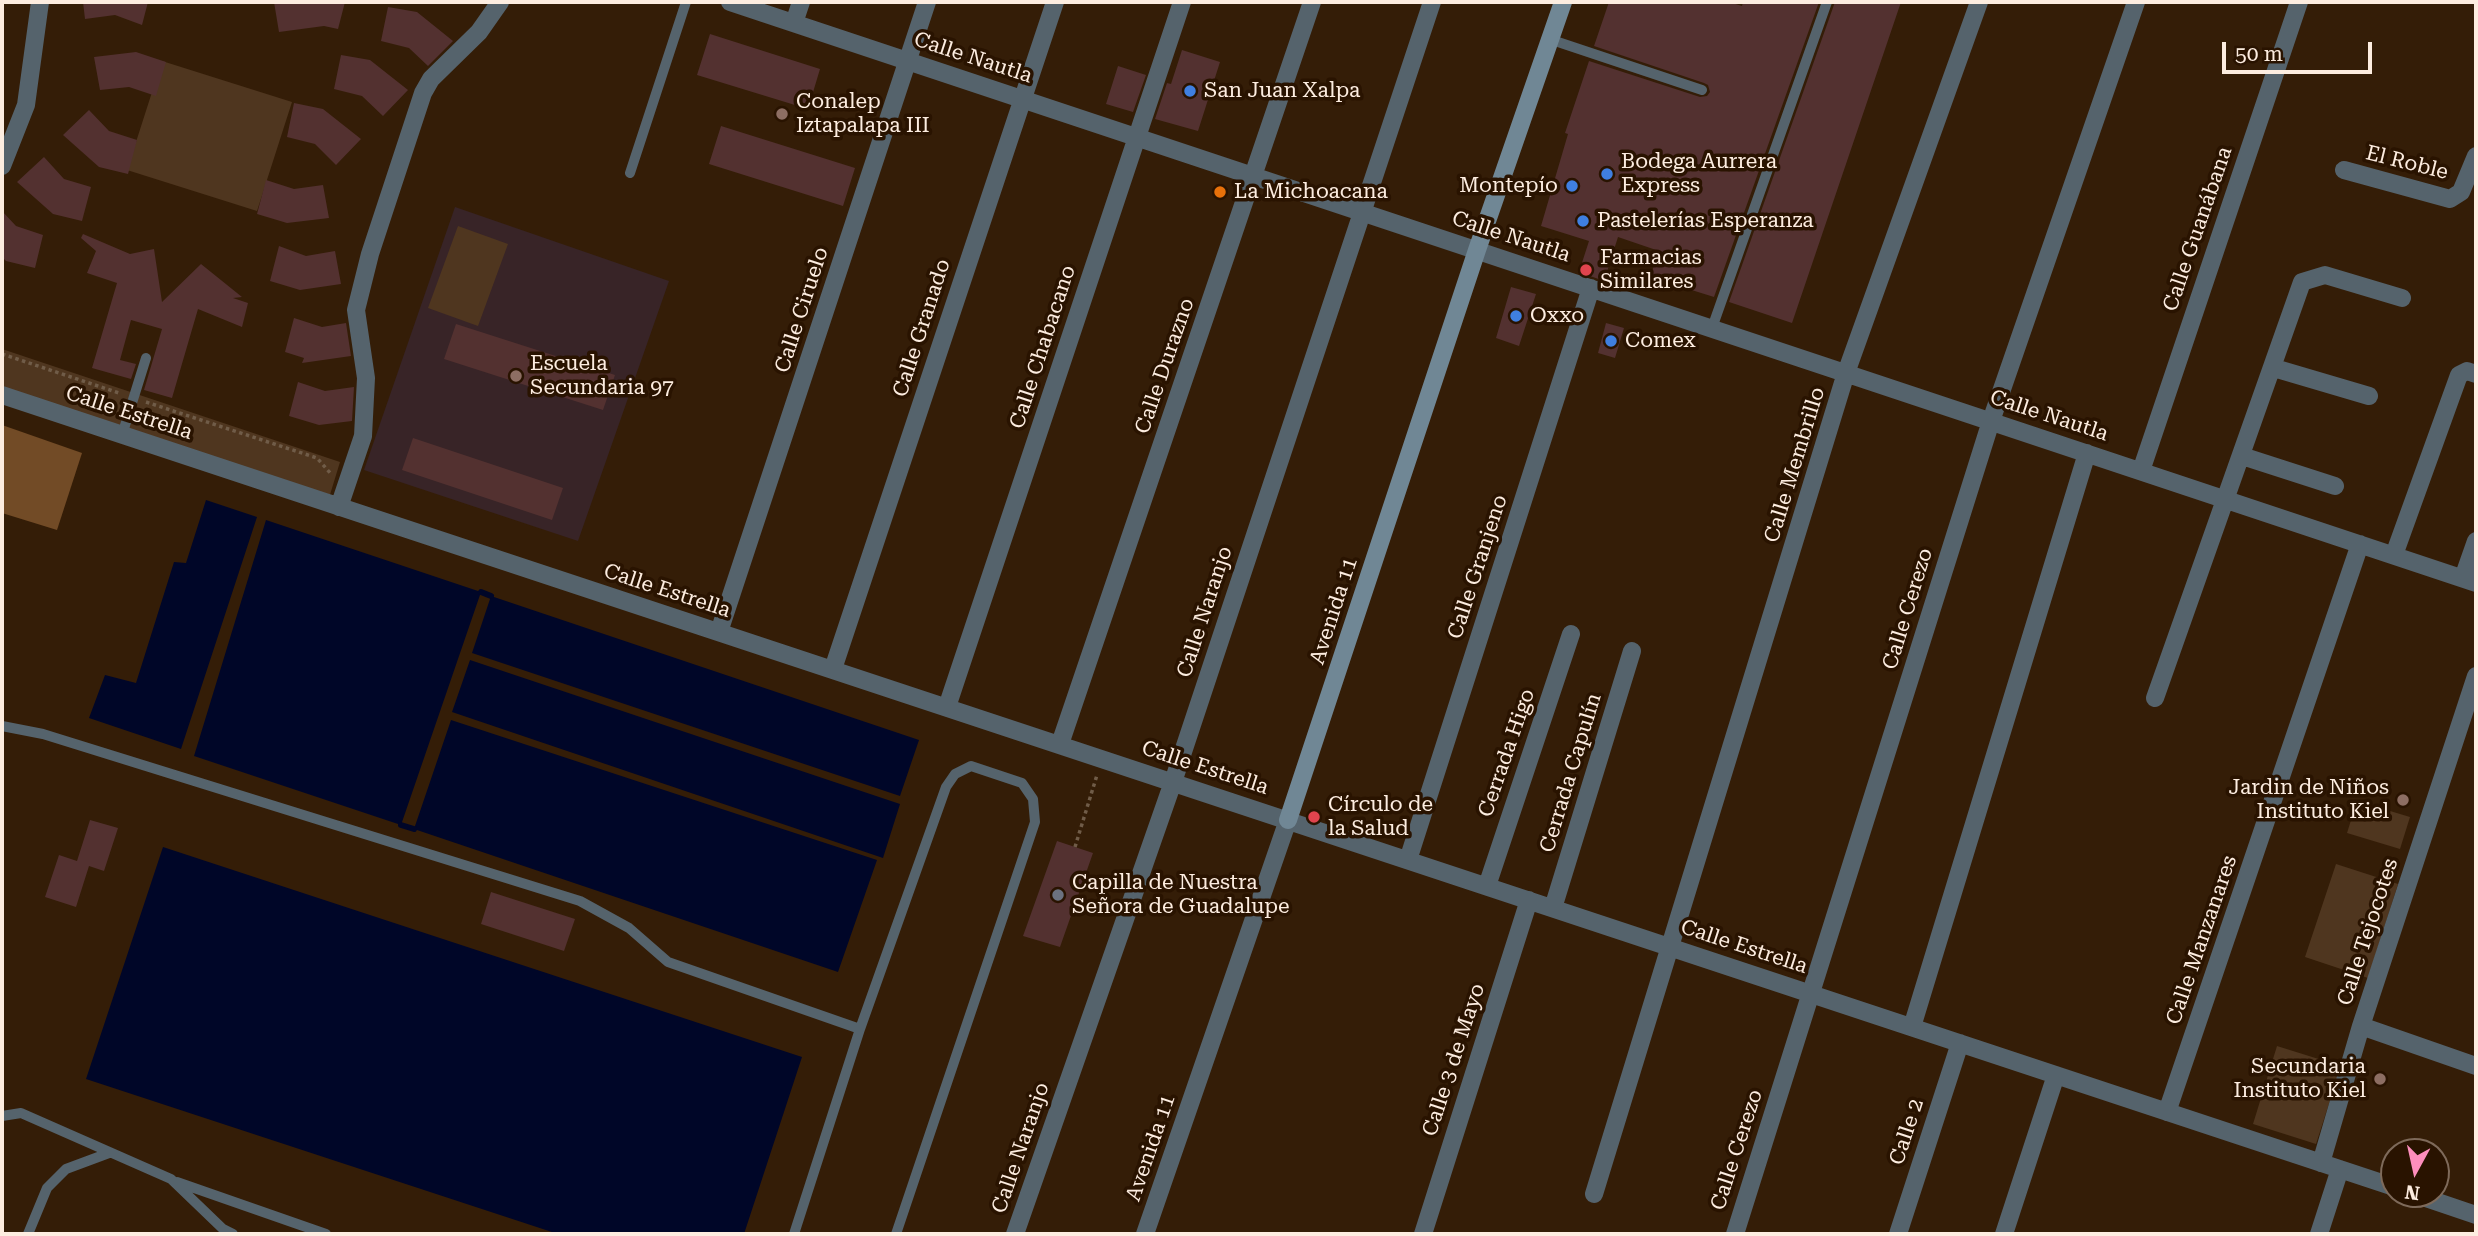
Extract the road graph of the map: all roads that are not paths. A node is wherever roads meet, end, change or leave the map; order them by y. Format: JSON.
{"nodes":[{"id":1,"x":40,"y":2,"type":"edge"},
{"id":2,"x":500,"y":2,"type":"edge"},
{"id":3,"x":685,"y":2,"type":"edge"},
{"id":4,"x":730,"y":2,"type":"edge"},
{"id":5,"x":801,"y":2,"type":"edge"},
{"id":6,"x":927,"y":2,"type":"edge"},
{"id":7,"x":1055,"y":2,"type":"edge"},
{"id":8,"x":1182,"y":2,"type":"edge"},
{"id":9,"x":1312,"y":2,"type":"edge"},
{"id":10,"x":1432,"y":2,"type":"edge"},
{"id":11,"x":1563,"y":2,"type":"edge"},
{"id":12,"x":1827,"y":2,"type":"edge"},
{"id":13,"x":1979,"y":2,"type":"edge"},
{"id":14,"x":2136,"y":2,"type":"edge"},
{"id":15,"x":2299,"y":2,"type":"edge"},
{"id":16,"x":794,"y":23,"type":"junction"},
{"id":17,"x":1549,"y":39,"type":"junction"},
{"id":18,"x":908,"y":61,"type":"junction"},
{"id":19,"x":1702,"y":90,"type":"dead end"},
{"id":20,"x":1023,"y":99,"type":"junction"},
{"id":21,"x":1137,"y":137,"type":"junction"},
{"id":22,"x":2476,"y":156,"type":"edge"},
{"id":23,"x":2,"y":166,"type":"edge"},
{"id":24,"x":2344,"y":170,"type":"dead end"},
{"id":25,"x":630,"y":173,"type":"dead end"},
{"id":26,"x":1254,"y":176,"type":"junction"},
{"id":27,"x":1361,"y":212,"type":"junction"},
{"id":28,"x":1478,"y":250,"type":"junction"},
{"id":29,"x":1591,"y":288,"type":"junction"},
{"id":30,"x":2402,"y":298,"type":"dead end"},
{"id":31,"x":1712,"y":328,"type":"junction"},
{"id":32,"x":146,"y":358,"type":"dead end"},
{"id":33,"x":2274,"y":368,"type":"junction"},
{"id":34,"x":1846,"y":373,"type":"junction"},
{"id":35,"x":2476,"y":374,"type":"edge"},
{"id":36,"x":2,"y":395,"type":"edge"},
{"id":37,"x":2369,"y":396,"type":"dead end"},
{"id":38,"x":1991,"y":421,"type":"junction"},
{"id":39,"x":122,"y":435,"type":"junction"},
{"id":40,"x":2087,"y":453,"type":"junction"},
{"id":41,"x":2242,"y":456,"type":"junction"},
{"id":42,"x":2141,"y":471,"type":"junction"},
{"id":43,"x":2335,"y":486,"type":"dead end"},
{"id":44,"x":342,"y":498,"type":"junction"},
{"id":45,"x":2226,"y":499,"type":"junction"},
{"id":46,"x":2476,"y":541,"type":"edge"},
{"id":47,"x":2360,"y":544,"type":"junction"},
{"id":48,"x":2394,"y":555,"type":"junction"},
{"id":49,"x":2470,"y":580,"type":"edge"},
{"id":50,"x":719,"y":632,"type":"junction"},
{"id":51,"x":1570,"y":634,"type":"dead end"},
{"id":52,"x":1632,"y":651,"type":"dead end"},
{"id":53,"x":833,"y":670,"type":"junction"},
{"id":54,"x":2476,"y":676,"type":"edge"},
{"id":55,"x":2155,"y":698,"type":"dead end"},
{"id":56,"x":947,"y":707,"type":"junction"},
{"id":57,"x":2470,"y":719,"type":"edge"},
{"id":58,"x":2,"y":726,"type":"edge"},
{"id":59,"x":1060,"y":744,"type":"junction"},
{"id":60,"x":1173,"y":782,"type":"junction"},
{"id":61,"x":1288,"y":820,"type":"junction"},
{"id":62,"x":1408,"y":860,"type":"junction"},
{"id":63,"x":1486,"y":886,"type":"junction"},
{"id":64,"x":1529,"y":900,"type":"junction"},
{"id":65,"x":1553,"y":908,"type":"junction"},
{"id":66,"x":1671,"y":947,"type":"junction"},
{"id":67,"x":1811,"y":994,"type":"junction"},
{"id":68,"x":2361,"y":1026,"type":"junction"},
{"id":69,"x":1912,"y":1027,"type":"junction"},
{"id":70,"x":860,"y":1029,"type":"junction"},
{"id":71,"x":1959,"y":1043,"type":"junction"},
{"id":72,"x":2476,"y":1066,"type":"edge"},
{"id":73,"x":2056,"y":1075,"type":"junction"},
{"id":74,"x":2167,"y":1112,"type":"junction"},
{"id":75,"x":2,"y":1116,"type":"edge"},
{"id":76,"x":109,"y":1153,"type":"junction"},
{"id":77,"x":2322,"y":1163,"type":"junction"},
{"id":78,"x":2340,"y":1169,"type":"junction"},
{"id":79,"x":171,"y":1180,"type":"junction"},
{"id":80,"x":2380,"y":1182,"type":"edge"},
{"id":81,"x":1594,"y":1194,"type":"dead end"},
{"id":82,"x":2450,"y":1206,"type":"edge"},
{"id":83,"x":2476,"y":1215,"type":"edge"},
{"id":84,"x":28,"y":1234,"type":"edge"},
{"id":85,"x":233,"y":1234,"type":"edge"},
{"id":86,"x":326,"y":1234,"type":"edge"},
{"id":87,"x":794,"y":1234,"type":"edge"},
{"id":88,"x":896,"y":1234,"type":"edge"},
{"id":89,"x":1015,"y":1234,"type":"edge"},
{"id":90,"x":1145,"y":1234,"type":"edge"},
{"id":91,"x":1423,"y":1234,"type":"edge"},
{"id":92,"x":1735,"y":1234,"type":"edge"},
{"id":93,"x":1898,"y":1234,"type":"edge"},
{"id":94,"x":2004,"y":1234,"type":"edge"},
{"id":95,"x":2319,"y":1234,"type":"edge"}],
"edges":[{"from":1,"to":23,"type":"street"},
{"from":2,"to":44,"type":"street"},
{"from":3,"to":25,"type":"lane"},
{"from":4,"to":16,"type":"street","name":"Calle Nautla"},
{"from":5,"to":16,"type":"street"},
{"from":6,"to":18,"type":"street","name":"Calle Ciruelo"},
{"from":7,"to":20,"type":"street","name":"Calle Granado"},
{"from":8,"to":21,"type":"street","name":"Calle Chabacano"},
{"from":9,"to":26,"type":"street","name":"Calle Durazno"},
{"from":10,"to":27,"type":"street","name":"Calle Naranjo"},
{"from":11,"to":17,"type":"street","name":"Avenida 11"},
{"from":12,"to":31,"type":"lane"},
{"from":13,"to":34,"type":"street","name":"Calle Membrillo"},
{"from":14,"to":38,"type":"street","name":"Calle Cerezo"},
{"from":15,"to":42,"type":"street","name":"Calle Guanábana"},
{"from":16,"to":18,"type":"street","name":"Calle Nautla"},
{"from":17,"to":19,"type":"lane"},
{"from":17,"to":28,"type":"street","name":"Avenida 11"},
{"from":18,"to":20,"type":"street","name":"Calle Nautla"},
{"from":18,"to":50,"type":"street","name":"Calle Ciruelo"},
{"from":20,"to":21,"type":"street","name":"Calle Nautla"},
{"from":20,"to":53,"type":"street","name":"Calle Granado"},
{"from":21,"to":26,"type":"street","name":"Calle Nautla"},
{"from":21,"to":56,"type":"street","name":"Calle Chabacano"},
{"from":22,"to":24,"type":"street","name":"El Roble"},
{"from":26,"to":27,"type":"street","name":"Calle Nautla"},
{"from":26,"to":59,"type":"street","name":"Calle Durazno"},
{"from":27,"to":28,"type":"street","name":"Calle Nautla"},
{"from":27,"to":60,"type":"street","name":"Calle Naranjo"},
{"from":28,"to":29,"type":"street","name":"Calle Nautla"},
{"from":28,"to":61,"type":"street","name":"Avenida 11"},
{"from":29,"to":31,"type":"street","name":"Calle Nautla"},
{"from":29,"to":62,"type":"street","name":"Calle Granjeno"},
{"from":30,"to":33,"type":"street"},
{"from":31,"to":34,"type":"street","name":"Calle Nautla"},
{"from":32,"to":39,"type":"lane"},
{"from":33,"to":37,"type":"street"},
{"from":33,"to":41,"type":"street"},
{"from":34,"to":38,"type":"street","name":"Calle Nautla"},
{"from":34,"to":66,"type":"street","name":"Calle Membrillo"},
{"from":35,"to":48,"type":"street"},
{"from":36,"to":39,"type":"street","name":"Calle Estrella"},
{"from":38,"to":40,"type":"street","name":"Calle Nautla"},
{"from":38,"to":67,"type":"street","name":"Calle Cerezo"},
{"from":39,"to":44,"type":"street","name":"Calle Estrella"},
{"from":40,"to":42,"type":"street","name":"Calle Nautla"},
{"from":40,"to":69,"type":"street"},
{"from":41,"to":43,"type":"street"},
{"from":41,"to":45,"type":"street"},
{"from":42,"to":45,"type":"street","name":"Calle Nautla"},
{"from":44,"to":50,"type":"street","name":"Calle Estrella"},
{"from":45,"to":47,"type":"street","name":"Calle Nautla"},
{"from":45,"to":55,"type":"street"},
{"from":46,"to":49,"type":"street"},
{"from":47,"to":48,"type":"street","name":"Calle Nautla"},
{"from":47,"to":74,"type":"street","name":"Calle Manzanares"},
{"from":48,"to":49,"type":"street","name":"Calle Nautla"},
{"from":50,"to":53,"type":"street","name":"Calle Estrella"},
{"from":51,"to":63,"type":"street","name":"Cerrada Higo"},
{"from":52,"to":65,"type":"street","name":"Cerrada Capulín"},
{"from":53,"to":56,"type":"street","name":"Calle Estrella"},
{"from":54,"to":57,"type":"street","name":"Calle Tejocotes"},
{"from":56,"to":59,"type":"street","name":"Calle Estrella"},
{"from":57,"to":68,"type":"street","name":"Calle Tejocotes"},
{"from":58,"to":70,"type":"lane"},
{"from":59,"to":60,"type":"street","name":"Calle Estrella"},
{"from":60,"to":61,"type":"street","name":"Calle Estrella"},
{"from":60,"to":89,"type":"street","name":"Calle Naranjo"},
{"from":61,"to":62,"type":"street","name":"Calle Estrella"},
{"from":61,"to":90,"type":"street","name":"Avenida 11"},
{"from":62,"to":63,"type":"street","name":"Calle Estrella"},
{"from":63,"to":64,"type":"street","name":"Calle Estrella"},
{"from":64,"to":65,"type":"street","name":"Calle Estrella"},
{"from":64,"to":91,"type":"street","name":"Calle 3 de Mayo"},
{"from":65,"to":66,"type":"street","name":"Calle Estrella"},
{"from":66,"to":67,"type":"street","name":"Calle Estrella"},
{"from":66,"to":81,"type":"street","name":"Calle Membrillo"},
{"from":67,"to":69,"type":"street","name":"Calle Estrella"},
{"from":67,"to":92,"type":"street","name":"Calle Cerezo"},
{"from":68,"to":72,"type":"street"},
{"from":68,"to":77,"type":"street","name":"Calle Tejocotes"},
{"from":69,"to":71,"type":"street","name":"Calle Estrella"},
{"from":70,"to":87,"type":"lane"},
{"from":70,"to":88,"type":"lane"},
{"from":71,"to":73,"type":"street","name":"Calle Estrella"},
{"from":71,"to":93,"type":"street","name":"Calle 2"},
{"from":73,"to":74,"type":"street","name":"Calle Estrella"},
{"from":73,"to":94,"type":"street"},
{"from":74,"to":77,"type":"street","name":"Calle Estrella"},
{"from":75,"to":76,"type":"lane"},
{"from":76,"to":79,"type":"lane"},
{"from":76,"to":84,"type":"lane"},
{"from":77,"to":78,"type":"street","name":"Calle Estrella"},
{"from":78,"to":80,"type":"street","name":"Calle Estrella"},
{"from":78,"to":95,"type":"street"},
{"from":79,"to":85,"type":"lane"},
{"from":79,"to":86,"type":"lane"},
{"from":82,"to":83,"type":"street"}]}
